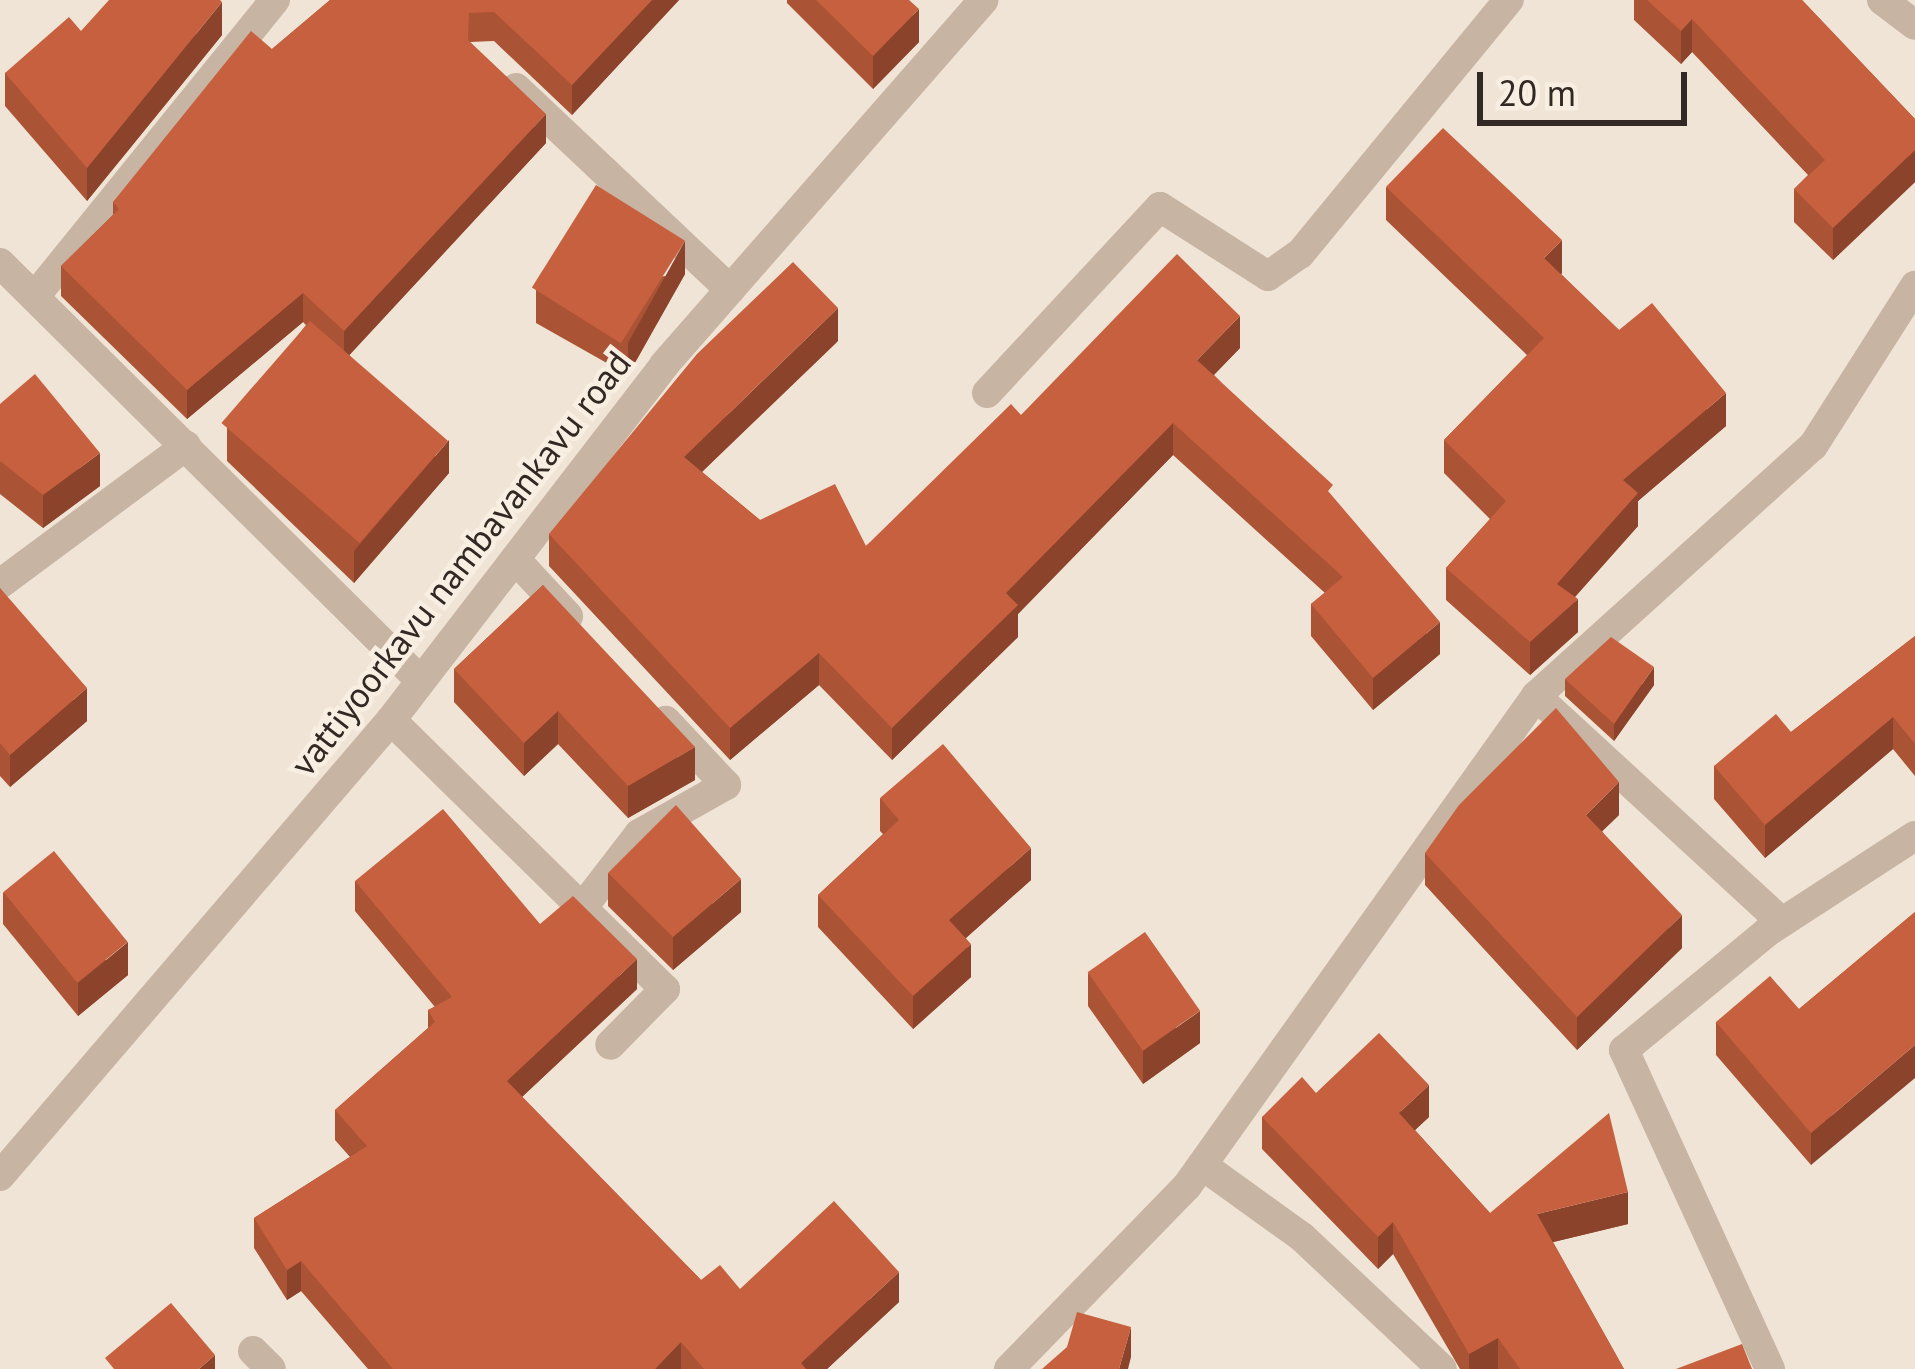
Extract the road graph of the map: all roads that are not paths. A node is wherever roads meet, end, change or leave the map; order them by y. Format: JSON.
{"nodes":[{"id":1,"x":275,"y":0,"type":"edge"},
{"id":2,"x":984,"y":0,"type":"edge"},
{"id":3,"x":1508,"y":0,"type":"edge"},
{"id":4,"x":1882,"y":0,"type":"edge"},
{"id":5,"x":1915,"y":25,"type":"edge"},
{"id":6,"x":499,"y":72,"type":"edge"},
{"id":7,"x":0,"y":263,"type":"edge"},
{"id":8,"x":1915,"y":286,"type":"edge"},
{"id":9,"x":730,"y":290,"type":"junction"},
{"id":10,"x":37,"y":296,"type":"junction"},
{"id":11,"x":987,"y":393,"type":"dead end"},
{"id":12,"x":186,"y":446,"type":"junction"},
{"id":13,"x":514,"y":559,"type":"junction"},
{"id":14,"x":0,"y":584,"type":"edge"},
{"id":15,"x":596,"y":646,"type":"edge"},
{"id":16,"x":421,"y":680,"type":"junction"},
{"id":17,"x":1536,"y":696,"type":"junction"},
{"id":18,"x":645,"y":698,"type":"edge"},
{"id":19,"x":391,"y":720,"type":"junction"},
{"id":20,"x":1915,"y":836,"type":"edge"},
{"id":21,"x":583,"y":907,"type":"junction"},
{"id":22,"x":1782,"y":922,"type":"junction"},
{"id":23,"x":610,"y":1045,"type":"dead end"},
{"id":24,"x":1202,"y":1165,"type":"junction"},
{"id":25,"x":0,"y":1176,"type":"edge"},
{"id":26,"x":1010,"y":1369,"type":"edge"},
{"id":27,"x":1442,"y":1369,"type":"edge"},
{"id":28,"x":1770,"y":1369,"type":"edge"}],
"edges":[{"from":1,"to":10,"type":"street"},
{"from":2,"to":9,"type":"street","name":"vattiyoorkavu nambavankavu road"},
{"from":3,"to":11,"type":"street"},
{"from":4,"to":5,"type":"street"},
{"from":6,"to":9,"type":"street"},
{"from":7,"to":10,"type":"street"},
{"from":8,"to":17,"type":"street"},
{"from":9,"to":13,"type":"street","name":"vattiyoorkavu nambavankavu road"},
{"from":10,"to":12,"type":"street"},
{"from":12,"to":14,"type":"street"},
{"from":12,"to":16,"type":"street"},
{"from":13,"to":15,"type":"street"},
{"from":13,"to":16,"type":"street","name":"vattiyoorkavu nambavankavu road"},
{"from":16,"to":19,"type":"street","name":"vattiyoorkavu nambavankavu road"},
{"from":17,"to":22,"type":"street"},
{"from":17,"to":24,"type":"street"},
{"from":18,"to":21,"type":"street"},
{"from":19,"to":21,"type":"street"},
{"from":19,"to":25,"type":"street","name":"vattiyoorkavu nambavankavu road"},
{"from":20,"to":22,"type":"street"},
{"from":21,"to":23,"type":"street"},
{"from":22,"to":28,"type":"street"},
{"from":24,"to":26,"type":"street"},
{"from":24,"to":27,"type":"street"}]}
